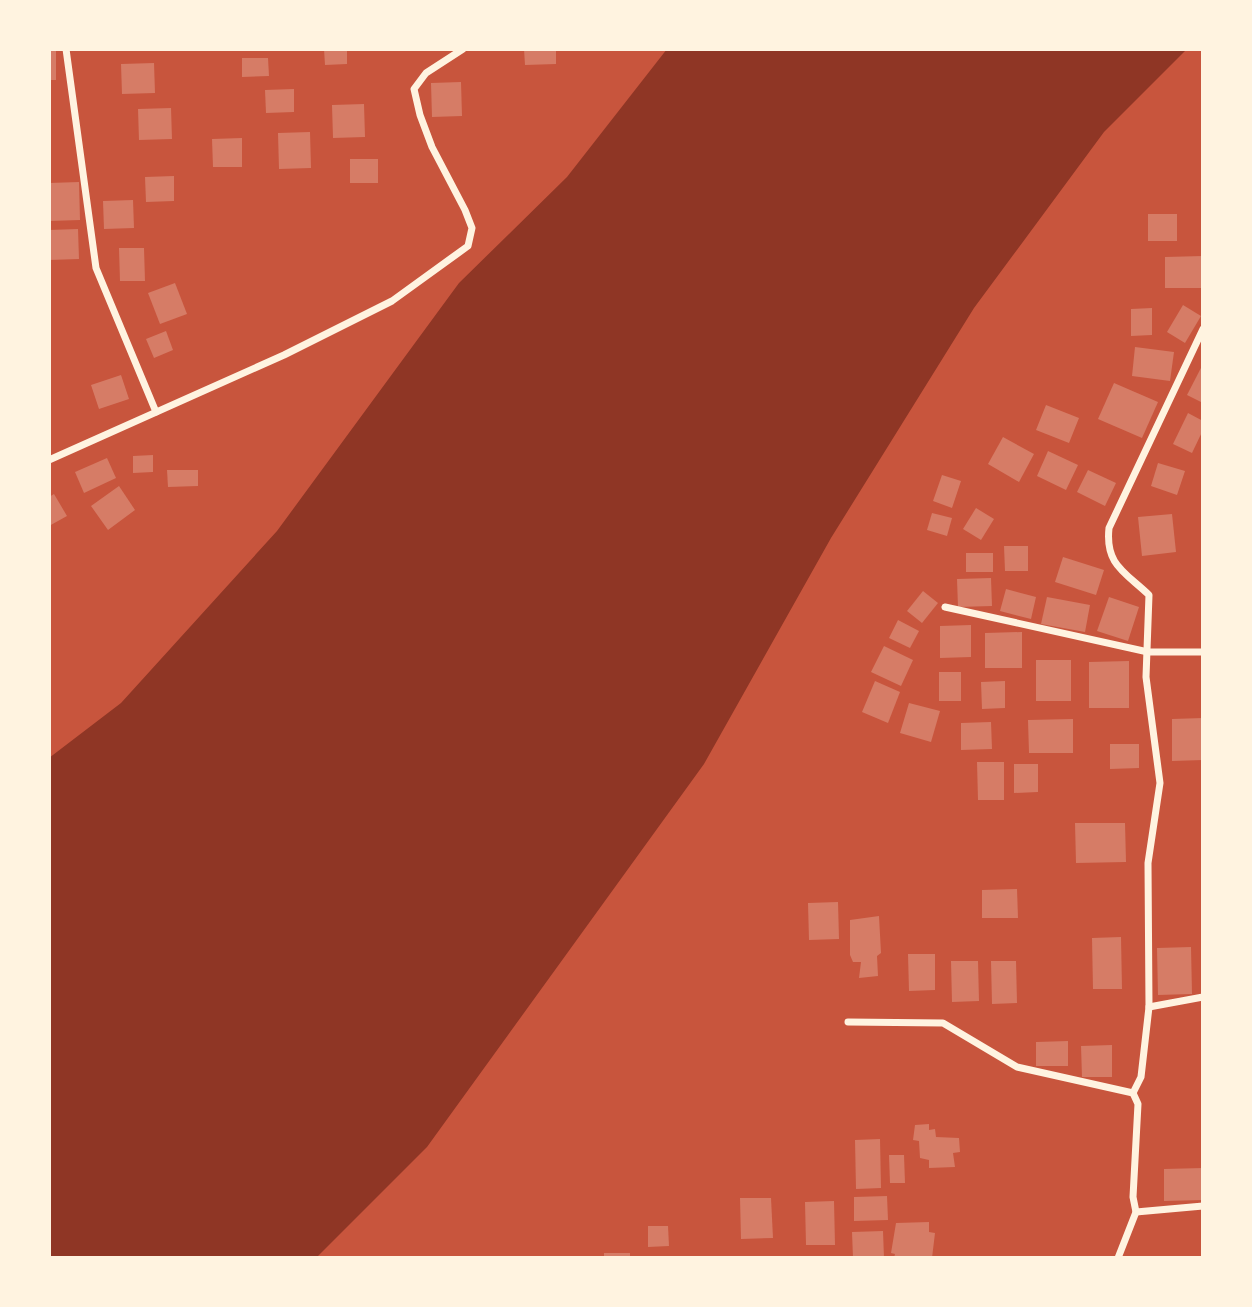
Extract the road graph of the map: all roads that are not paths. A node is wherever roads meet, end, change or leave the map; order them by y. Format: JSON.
{"nodes":[{"id":1,"x":66,"y":49,"type":"edge"},
{"id":2,"x":463,"y":49,"type":"edge"},
{"id":3,"x":1203,"y":329,"type":"edge"},
{"id":4,"x":156,"y":412,"type":"junction"},
{"id":5,"x":49,"y":460,"type":"edge"},
{"id":6,"x":945,"y":607,"type":"dead end"},
{"id":7,"x":1148,"y":652,"type":"junction"},
{"id":8,"x":1203,"y":652,"type":"edge"},
{"id":9,"x":1203,"y":997,"type":"edge"},
{"id":10,"x":1149,"y":1007,"type":"junction"},
{"id":11,"x":848,"y":1022,"type":"dead end"},
{"id":12,"x":1133,"y":1093,"type":"junction"},
{"id":13,"x":1203,"y":1206,"type":"edge"},
{"id":14,"x":1136,"y":1212,"type":"junction"},
{"id":15,"x":1118,"y":1258,"type":"edge"}],
"edges":[{"from":1,"to":4,"type":"street"},
{"from":2,"to":4,"type":"street"},
{"from":3,"to":7,"type":"street"},
{"from":4,"to":5,"type":"street"},
{"from":6,"to":7,"type":"street"},
{"from":7,"to":8,"type":"street"},
{"from":7,"to":10,"type":"street"},
{"from":9,"to":10,"type":"street"},
{"from":10,"to":12,"type":"street"},
{"from":11,"to":12,"type":"street"},
{"from":12,"to":14,"type":"street"},
{"from":13,"to":14,"type":"street"},
{"from":14,"to":15,"type":"street"}]}
